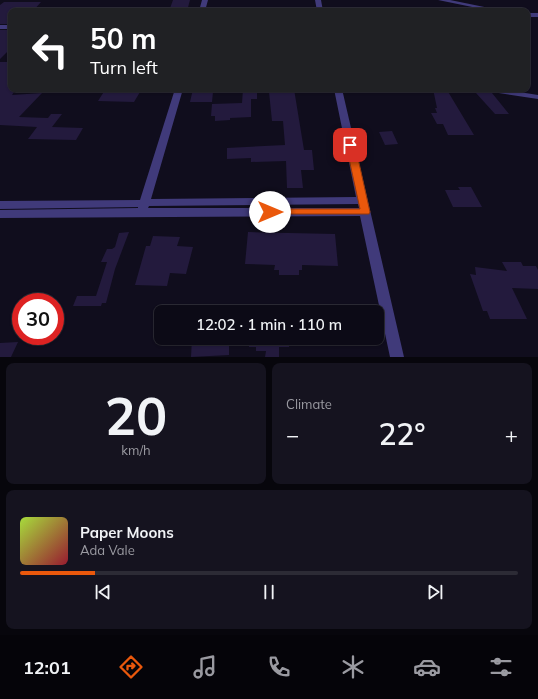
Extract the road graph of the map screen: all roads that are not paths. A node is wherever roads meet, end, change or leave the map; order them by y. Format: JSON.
{"nodes":[{"id":1,"x":441,"y":0,"type":"edge"},
{"id":2,"x":485,"y":8,"type":"edge"},
{"id":3,"x":178,"y":92,"type":"edge"},
{"id":4,"x":339,"y":92,"type":"edge"},
{"id":5,"x":506,"y":92,"type":"edge"},
{"id":6,"x":538,"y":97,"type":"edge"},
{"id":7,"x":363,"y":200,"type":"junction"},
{"id":8,"x":0,"y":204,"type":"edge"},
{"id":9,"x":144,"y":207,"type":"junction"},
{"id":10,"x":365,"y":212,"type":"junction"},
{"id":11,"x":0,"y":214,"type":"edge"},
{"id":12,"x":397,"y":357,"type":"edge"}],
"edges":[{"from":1,"to":2,"type":"street"},
{"from":3,"to":9,"type":"street"},
{"from":4,"to":7,"type":"street"},
{"from":5,"to":6,"type":"street"},
{"from":7,"to":9,"type":"street"},
{"from":7,"to":10,"type":"street"},
{"from":8,"to":9,"type":"street"},
{"from":9,"to":10,"type":"street"},
{"from":9,"to":11,"type":"street"},
{"from":10,"to":12,"type":"street"}]}
